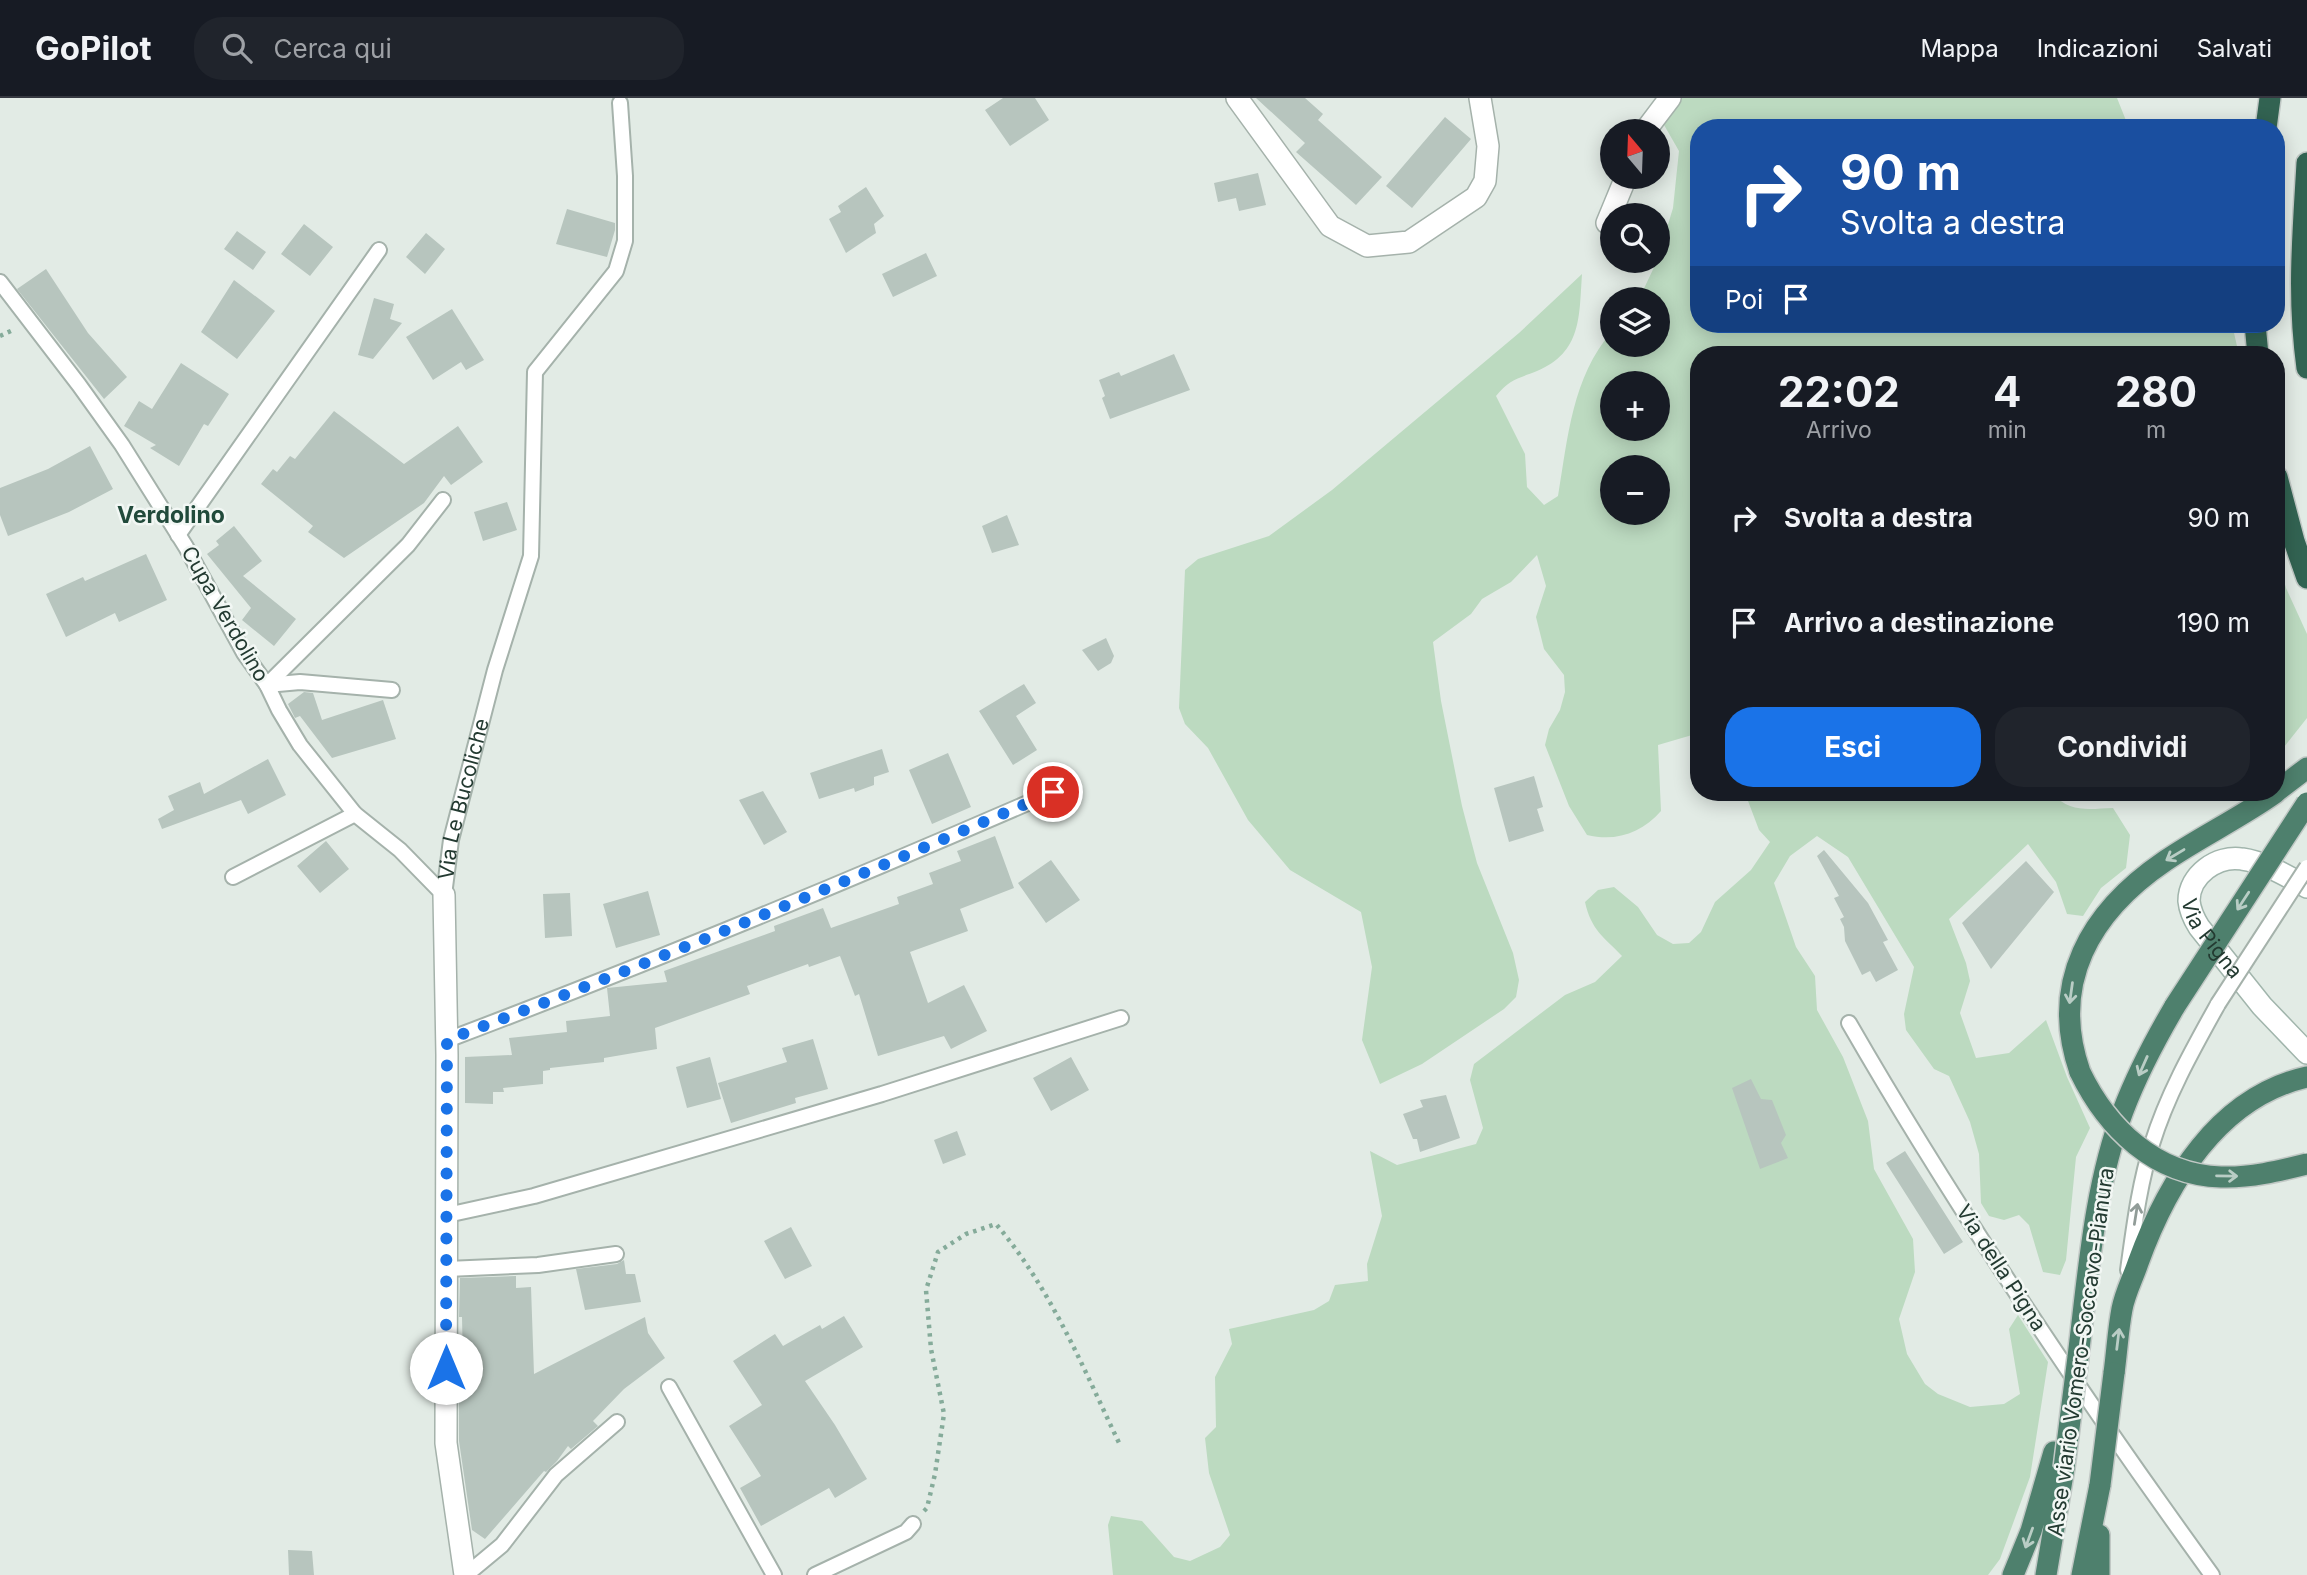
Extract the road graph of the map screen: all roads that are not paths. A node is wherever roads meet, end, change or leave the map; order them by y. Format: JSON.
{"nodes":[{"id":1,"x":1237,"y":98,"type":"edge"},
{"id":2,"x":1480,"y":98,"type":"edge"},
{"id":3,"x":1670,"y":98,"type":"edge"},
{"id":4,"x":2270,"y":98,"type":"edge"},
{"id":5,"x":620,"y":103,"type":"dead end"},
{"id":6,"x":1654,"y":119,"type":"edge"},
{"id":7,"x":2267,"y":119,"type":"edge"},
{"id":8,"x":2307,"y":163,"type":"edge"},
{"id":9,"x":2304,"y":237,"type":"edge"},
{"id":10,"x":379,"y":250,"type":"dead end"},
{"id":11,"x":0,"y":282,"type":"edge"},
{"id":12,"x":2307,"y":368,"type":"edge"},
{"id":13,"x":443,"y":500,"type":"dead end"},
{"id":14,"x":2285,"y":507,"type":"edge"},
{"id":15,"x":178,"y":535,"type":"junction"},
{"id":16,"x":2307,"y":578,"type":"edge"},
{"id":17,"x":267,"y":685,"type":"junction"},
{"id":18,"x":392,"y":690,"type":"dead end"},
{"id":19,"x":2307,"y":768,"type":"edge"},
{"id":20,"x":2285,"y":785,"type":"edge"},
{"id":21,"x":1053,"y":792,"type":"dead end"},
{"id":22,"x":2262,"y":801,"type":"edge"},
{"id":23,"x":2307,"y":803,"type":"edge"},
{"id":24,"x":355,"y":814,"type":"junction"},
{"id":25,"x":2307,"y":867,"type":"edge"},
{"id":26,"x":233,"y":877,"type":"dead end"},
{"id":27,"x":2307,"y":887,"type":"edge"},
{"id":28,"x":444,"y":895,"type":"junction"},
{"id":29,"x":1121,"y":1018,"type":"dead end"},
{"id":30,"x":1849,"y":1023,"type":"dead end"},
{"id":31,"x":447,"y":1040,"type":"junction"},
{"id":32,"x":2307,"y":1053,"type":"edge"},
{"id":33,"x":2307,"y":1077,"type":"edge"},
{"id":34,"x":2307,"y":1164,"type":"edge"},
{"id":35,"x":447,"y":1215,"type":"junction"},
{"id":36,"x":616,"y":1254,"type":"dead end"},
{"id":37,"x":447,"y":1269,"type":"junction"},
{"id":38,"x":2122,"y":1306,"type":"junction"},
{"id":39,"x":669,"y":1387,"type":"dead end"},
{"id":40,"x":617,"y":1422,"type":"dead end"},
{"id":41,"x":2059,"y":1460,"type":"junction"},
{"id":42,"x":2099,"y":1488,"type":"junction"},
{"id":43,"x":913,"y":1524,"type":"road end"},
{"id":44,"x":465,"y":1575,"type":"edge"},
{"id":45,"x":775,"y":1575,"type":"edge"},
{"id":46,"x":815,"y":1575,"type":"edge"},
{"id":47,"x":2013,"y":1575,"type":"edge"},
{"id":48,"x":2046,"y":1575,"type":"edge"},
{"id":49,"x":2082,"y":1575,"type":"edge"},
{"id":50,"x":2099,"y":1575,"type":"edge"},
{"id":51,"x":2212,"y":1575,"type":"edge"}],
"edges":[{"from":1,"to":2,"type":"street"},
{"from":3,"to":6,"type":"street"},
{"from":4,"to":7,"type":"highway"},
{"from":5,"to":28,"type":"lane","name":"Via Le Bucoliche"},
{"from":8,"to":9,"type":"highway"},
{"from":9,"to":12,"type":"highway"},
{"from":10,"to":15,"type":"lane"},
{"from":11,"to":15,"type":"lane","name":"Cupa Verdolino"},
{"from":13,"to":17,"type":"lane"},
{"from":14,"to":16,"type":"highway"},
{"from":15,"to":17,"type":"lane","name":"Cupa Verdolino"},
{"from":17,"to":18,"type":"lane"},
{"from":17,"to":24,"type":"lane","name":"Cupa Verdolino"},
{"from":19,"to":20,"type":"highway"},
{"from":21,"to":31,"type":"lane"},
{"from":22,"to":34,"type":"highway","one_way":true,"bridge":true},
{"from":23,"to":41,"type":"highway","name":"Asse viario Vomero-Soccavo-Pianura","one_way":true,"bridge":true},
{"from":24,"to":26,"type":"lane"},
{"from":24,"to":28,"type":"lane","name":"Cupa Verdolino"},
{"from":38,"to":25,"type":"lane","name":"Asse viario Vomero-Soccavo-Pianura","one_way":true,"bridge":true},
{"from":27,"to":32,"type":"street","name":"Via Pigna"},
{"from":28,"to":31,"type":"street","name":"Via Le Bucoliche"},
{"from":29,"to":35,"type":"lane"},
{"from":30,"to":51,"type":"lane","name":"Via della Pigna"},
{"from":31,"to":35,"type":"street","name":"Via Le Bucoliche"},
{"from":33,"to":38,"type":"highway"},
{"from":35,"to":37,"type":"street","name":"Via Le Bucoliche"},
{"from":36,"to":37,"type":"lane"},
{"from":37,"to":44,"type":"street","name":"Via Le Bucoliche"},
{"from":42,"to":38,"type":"highway","name":"Asse viario Vomero-Soccavo-Pianura","one_way":true,"bridge":true},
{"from":39,"to":45,"type":"lane"},
{"from":40,"to":44,"type":"lane"},
{"from":41,"to":47,"type":"highway","one_way":true},
{"from":41,"to":48,"type":"highway","name":"Asse viario Vomero-Soccavo-Pianura"},
{"from":42,"to":49,"type":"highway","name":"Asse viario Vomero-Soccavo-Pianura"},
{"from":42,"to":50,"type":"highway"},
{"from":43,"to":46,"type":"lane"}]}
